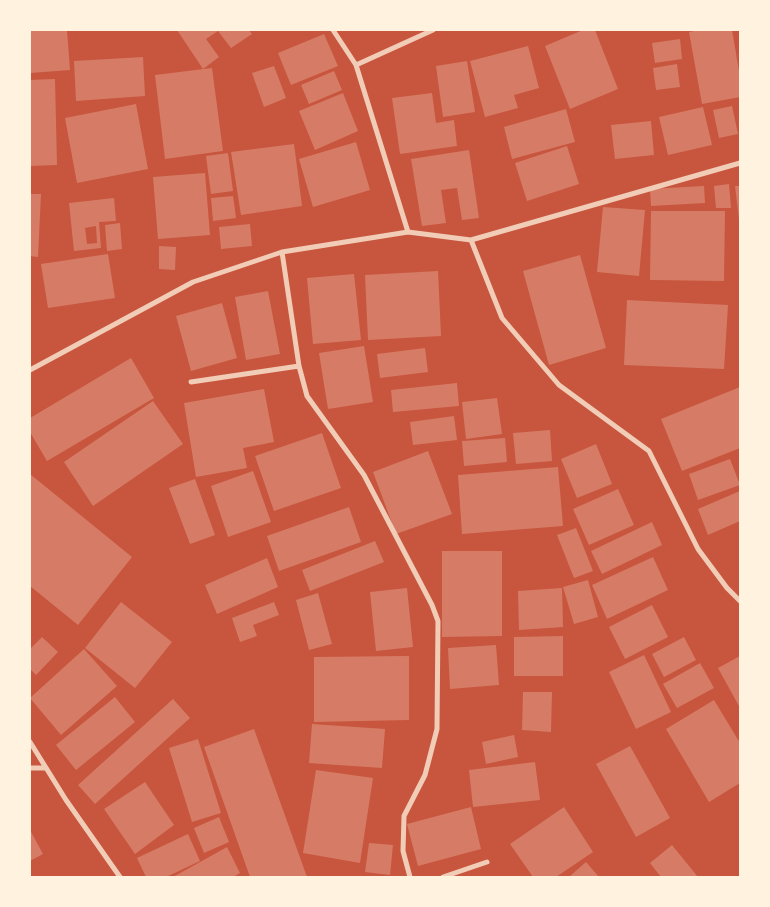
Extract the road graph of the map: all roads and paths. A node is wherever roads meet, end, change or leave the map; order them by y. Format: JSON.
{"nodes":[{"id":1,"x":333,"y":30,"type":"edge"},
{"id":2,"x":433,"y":30,"type":"edge"},
{"id":3,"x":356,"y":64,"type":"junction"},
{"id":4,"x":740,"y":163,"type":"edge"},
{"id":5,"x":408,"y":232,"type":"junction"},
{"id":6,"x":471,"y":240,"type":"junction"},
{"id":7,"x":282,"y":252,"type":"junction"},
{"id":8,"x":299,"y":366,"type":"junction"},
{"id":9,"x":30,"y":370,"type":"edge"},
{"id":10,"x":191,"y":382,"type":"dead end"},
{"id":11,"x":740,"y":601,"type":"edge"},
{"id":12,"x":30,"y":742,"type":"edge"},
{"id":13,"x":30,"y":768,"type":"edge"},
{"id":14,"x":46,"y":768,"type":"junction"},
{"id":15,"x":487,"y":862,"type":"dead end"},
{"id":16,"x":120,"y":877,"type":"edge"},
{"id":17,"x":410,"y":877,"type":"edge"},
{"id":18,"x":443,"y":877,"type":"edge"}],
"edges":[{"from":1,"to":3,"type":"street"},
{"from":2,"to":3,"type":"street"},
{"from":3,"to":5,"type":"street"},
{"from":4,"to":6,"type":"street"},
{"from":5,"to":6,"type":"street"},
{"from":5,"to":7,"type":"street"},
{"from":6,"to":11,"type":"street"},
{"from":7,"to":8,"type":"street"},
{"from":7,"to":9,"type":"street"},
{"from":8,"to":10,"type":"street"},
{"from":8,"to":17,"type":"street"},
{"from":12,"to":14,"type":"street"},
{"from":13,"to":14,"type":"street"},
{"from":14,"to":16,"type":"street"},
{"from":15,"to":18,"type":"street"}]}
